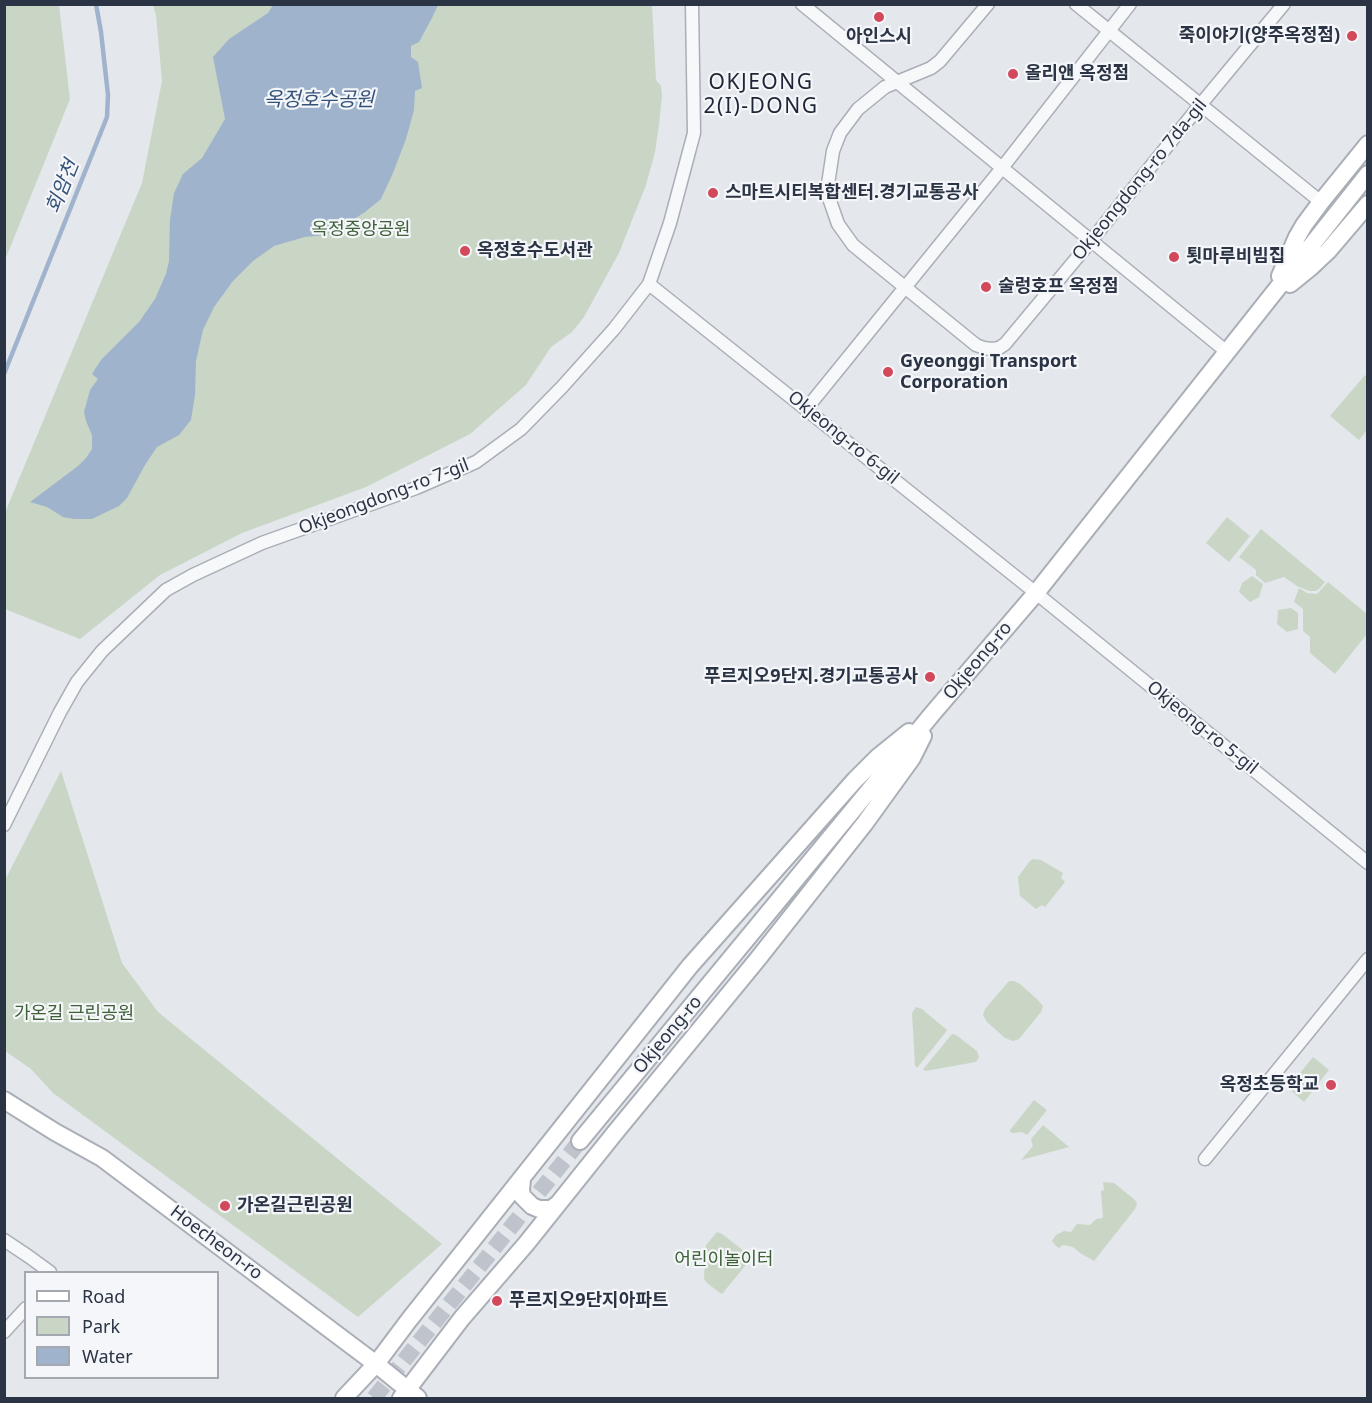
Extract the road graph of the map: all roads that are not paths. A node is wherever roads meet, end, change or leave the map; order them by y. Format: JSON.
{"nodes":[{"id":1,"x":692,"y":4,"type":"edge"},
{"id":2,"x":802,"y":4,"type":"edge"},
{"id":3,"x":988,"y":4,"type":"edge"},
{"id":4,"x":1076,"y":4,"type":"edge"},
{"id":5,"x":1130,"y":4,"type":"edge"},
{"id":6,"x":1284,"y":4,"type":"edge"},
{"id":7,"x":1109,"y":31,"type":"junction"},
{"id":8,"x":897,"y":81,"type":"junction"},
{"id":9,"x":1201,"y":104,"type":"junction"},
{"id":10,"x":1368,"y":144,"type":"edge"},
{"id":11,"x":1002,"y":168,"type":"junction"},
{"id":12,"x":1368,"y":174,"type":"edge"},
{"id":13,"x":1321,"y":202,"type":"junction"},
{"id":14,"x":1368,"y":204,"type":"edge"},
{"id":15,"x":1091,"y":241,"type":"junction"},
{"id":16,"x":650,"y":284,"type":"junction"},
{"id":17,"x":905,"y":288,"type":"junction"},
{"id":18,"x":1270,"y":299,"type":"junction"},
{"id":19,"x":1227,"y":352,"type":"junction"},
{"id":20,"x":807,"y":408,"type":"junction"},
{"id":21,"x":1036,"y":593,"type":"junction"},
{"id":22,"x":933,"y":713,"type":"junction"},
{"id":23,"x":4,"y":825,"type":"edge"},
{"id":24,"x":1368,"y":863,"type":"edge"},
{"id":25,"x":1368,"y":959,"type":"edge"},
{"id":26,"x":4,"y":1100,"type":"edge"},
{"id":27,"x":580,"y":1142,"type":"tunnel mouth"},
{"id":28,"x":1205,"y":1160,"type":"dead end"},
{"id":29,"x":522,"y":1179,"type":"junction"},
{"id":30,"x":558,"y":1204,"type":"junction"},
{"id":31,"x":4,"y":1240,"type":"edge"},
{"id":32,"x":49,"y":1271,"type":"edge"},
{"id":33,"x":24,"y":1310,"type":"edge"},
{"id":34,"x":4,"y":1332,"type":"edge"},
{"id":35,"x":376,"y":1364,"type":"junction"},
{"id":36,"x":409,"y":1396,"type":"edge"},
{"id":37,"x":344,"y":1398,"type":"edge"}],
"edges":[{"from":1,"to":16,"type":"street","name":"Okjeongdong-ro 7-gil"},
{"from":2,"to":8,"type":"street"},
{"from":3,"to":8,"type":"street"},
{"from":4,"to":7,"type":"street"},
{"from":5,"to":7,"type":"street"},
{"from":6,"to":9,"type":"street","name":"Okjeongdong-ro 7da-gil"},
{"from":7,"to":9,"type":"street"},
{"from":7,"to":11,"type":"street"},
{"from":8,"to":11,"type":"street"},
{"from":8,"to":17,"type":"street"},
{"from":9,"to":13,"type":"street"},
{"from":9,"to":15,"type":"street","name":"Okjeongdong-ro 7da-gil"},
{"from":10,"to":13,"type":"main road"},
{"from":11,"to":15,"type":"street"},
{"from":11,"to":17,"type":"street"},
{"from":12,"to":18,"type":"main road","name":"Okjeong-ro"},
{"from":13,"to":18,"type":"main road"},
{"from":14,"to":18,"type":"main road"},
{"from":15,"to":17,"type":"street","name":"Okjeongdong-ro 7da-gil"},
{"from":15,"to":19,"type":"street"},
{"from":16,"to":20,"type":"street","name":"Okjeong-ro 6-gil"},
{"from":16,"to":23,"type":"street","name":"Okjeongdong-ro 7-gil"},
{"from":17,"to":20,"type":"street"},
{"from":18,"to":19,"type":"main road","name":"Okjeong-ro"},
{"from":19,"to":21,"type":"main road","name":"Okjeong-ro"},
{"from":20,"to":21,"type":"street","name":"Okjeong-ro 6-gil"},
{"from":21,"to":22,"type":"main road","name":"Okjeong-ro"},
{"from":21,"to":24,"type":"street","name":"Okjeong-ro 5-gil"},
{"from":22,"to":27,"type":"main road","name":"Okjeong-ro"},
{"from":22,"to":29,"type":"main road"},
{"from":22,"to":30,"type":"main road"},
{"from":25,"to":28,"type":"street"},
{"from":26,"to":35,"type":"main road","name":"Hoecheon-ro"},
{"from":29,"to":30,"type":"main road"},
{"from":29,"to":35,"type":"main road"},
{"from":30,"to":36,"type":"main road"},
{"from":31,"to":32,"type":"street"},
{"from":33,"to":34,"type":"street"},
{"from":35,"to":36,"type":"main road","name":"Hoecheon-ro"},
{"from":35,"to":37,"type":"main road"}]}
